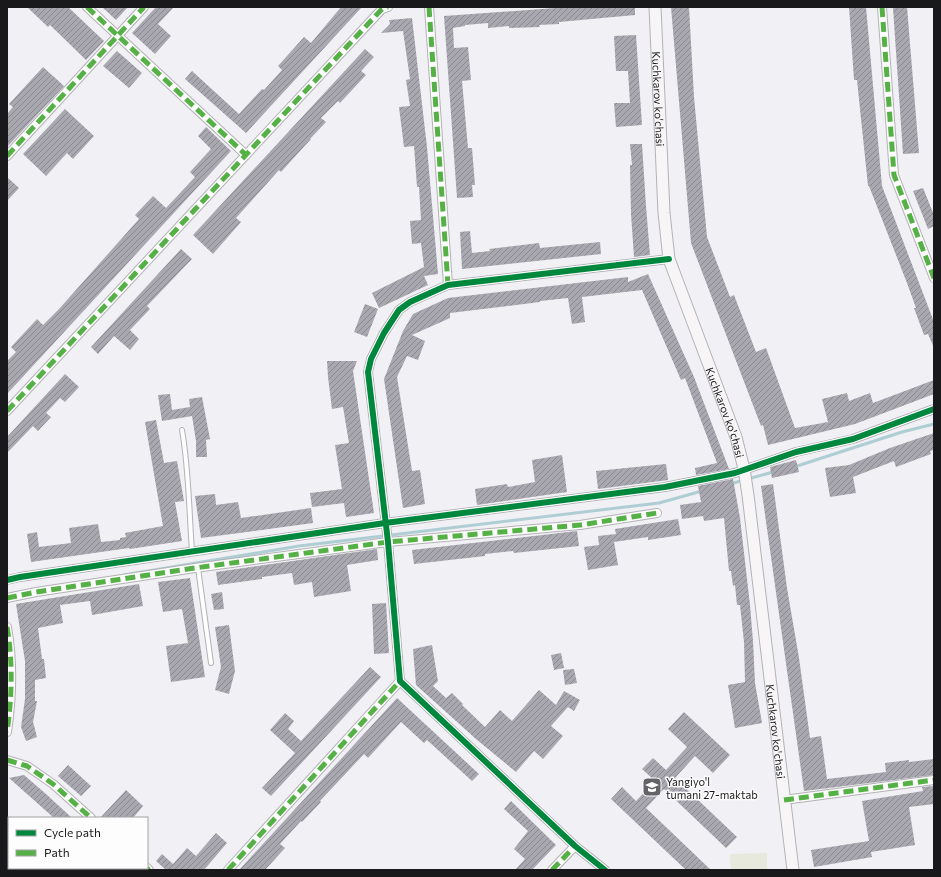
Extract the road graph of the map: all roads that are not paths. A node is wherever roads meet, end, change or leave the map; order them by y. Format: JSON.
{"nodes":[{"id":1,"x":87,"y":7,"type":"edge"},
{"id":2,"x":144,"y":7,"type":"edge"},
{"id":3,"x":388,"y":7,"type":"edge"},
{"id":4,"x":428,"y":7,"type":"edge"},
{"id":5,"x":654,"y":7,"type":"edge"},
{"id":6,"x":882,"y":7,"type":"edge"},
{"id":7,"x":118,"y":35,"type":"junction"},
{"id":8,"x":246,"y":155,"type":"junction"},
{"id":9,"x":7,"y":156,"type":"edge"},
{"id":10,"x":669,"y":259,"type":"junction"},
{"id":11,"x":934,"y":278,"type":"edge"},
{"id":12,"x":448,"y":285,"type":"junction"},
{"id":13,"x":934,"y":409,"type":"edge"},
{"id":14,"x":7,"y":411,"type":"edge"},
{"id":15,"x":182,"y":430,"type":"dead end"},
{"id":16,"x":744,"y":469,"type":"junction"},
{"id":17,"x":657,"y":513,"type":"dead end"},
{"id":18,"x":385,"y":524,"type":"junction"},
{"id":19,"x":387,"y":542,"type":"junction"},
{"id":20,"x":192,"y":552,"type":"junction"},
{"id":21,"x":198,"y":568,"type":"junction"},
{"id":22,"x":7,"y":580,"type":"edge"},
{"id":23,"x":7,"y":598,"type":"edge"},
{"id":24,"x":7,"y":627,"type":"edge"},
{"id":25,"x":211,"y":663,"type":"dead end"},
{"id":26,"x":400,"y":681,"type":"junction"},
{"id":27,"x":7,"y":732,"type":"edge"},
{"id":28,"x":7,"y":760,"type":"edge"},
{"id":29,"x":934,"y":780,"type":"edge"},
{"id":30,"x":784,"y":800,"type":"junction"},
{"id":31,"x":90,"y":817,"type":"edge"},
{"id":32,"x":576,"y":846,"type":"junction"},
{"id":33,"x":228,"y":870,"type":"edge"},
{"id":34,"x":552,"y":870,"type":"edge"},
{"id":35,"x":604,"y":870,"type":"edge"},
{"id":36,"x":793,"y":870,"type":"edge"}],
"edges":[{"from":1,"to":7,"type":"street"},
{"from":2,"to":7,"type":"street"},
{"from":3,"to":8,"type":"street"},
{"from":4,"to":12,"type":"street"},
{"from":5,"to":10,"type":"main road","name":"Kuchkarov ko'chasi"},
{"from":6,"to":11,"type":"street"},
{"from":7,"to":8,"type":"street"},
{"from":7,"to":9,"type":"street"},
{"from":8,"to":14,"type":"street"},
{"from":10,"to":12,"type":"street"},
{"from":10,"to":16,"type":"main road","name":"Kuchkarov ko'chasi"},
{"from":12,"to":18,"type":"street"},
{"from":13,"to":16,"type":"street"},
{"from":15,"to":20,"type":"lane"},
{"from":16,"to":18,"type":"street"},
{"from":16,"to":30,"type":"main road","name":"Kuchkarov ko'chasi"},
{"from":17,"to":19,"type":"street"},
{"from":18,"to":19,"type":"street"},
{"from":18,"to":20,"type":"street"},
{"from":19,"to":21,"type":"street"},
{"from":19,"to":26,"type":"street"},
{"from":20,"to":22,"type":"street"},
{"from":21,"to":23,"type":"street"},
{"from":21,"to":25,"type":"lane"},
{"from":24,"to":27,"type":"street"},
{"from":26,"to":32,"type":"street"},
{"from":26,"to":33,"type":"street"},
{"from":28,"to":31,"type":"street"},
{"from":29,"to":30,"type":"street"},
{"from":30,"to":36,"type":"main road","name":"Kuchkarov ko'chasi"},
{"from":32,"to":34,"type":"street"},
{"from":32,"to":35,"type":"street"}]}
